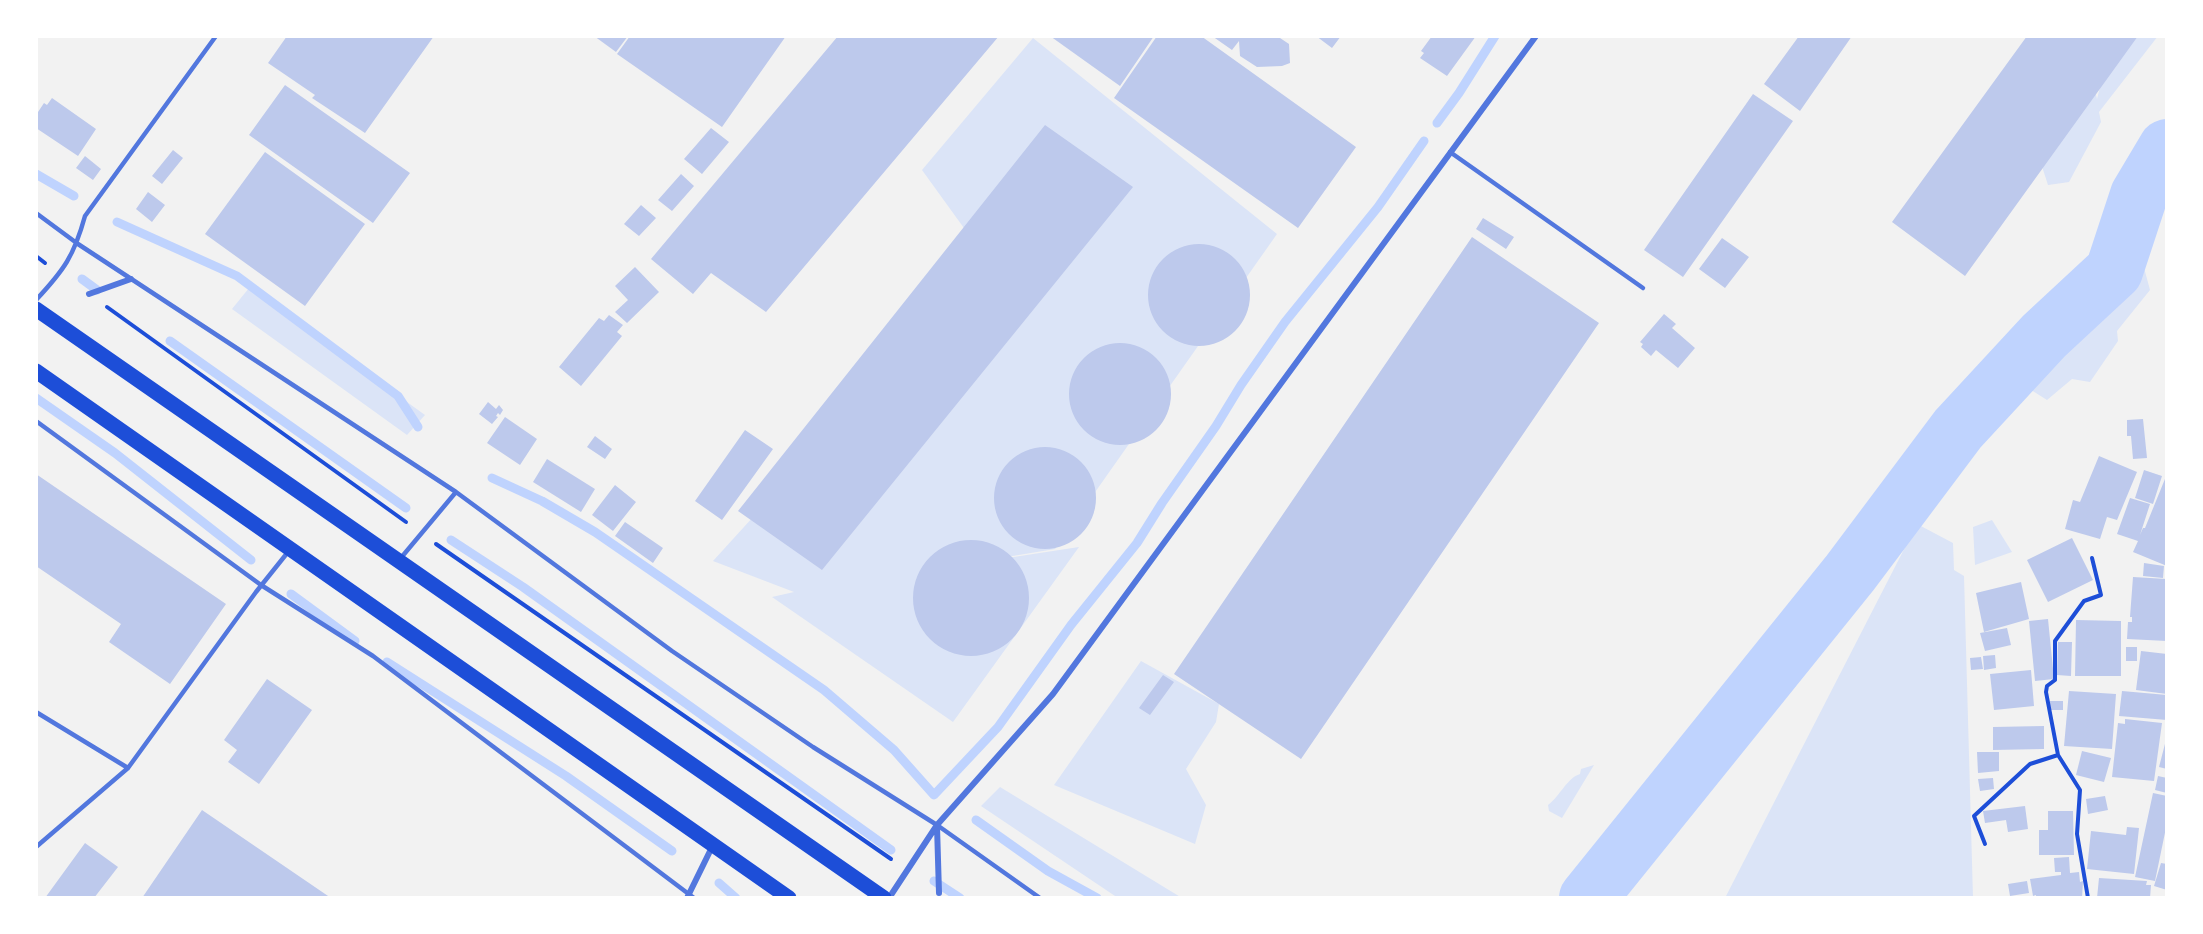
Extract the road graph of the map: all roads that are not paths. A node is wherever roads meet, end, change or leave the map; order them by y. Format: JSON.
{"nodes":[{"id":1,"x":216,"y":36,"type":"edge"},
{"id":2,"x":1536,"y":36,"type":"edge"},
{"id":3,"x":1450,"y":152,"type":"junction"},
{"id":4,"x":36,"y":213,"type":"edge"},
{"id":5,"x":78,"y":244,"type":"junction"},
{"id":6,"x":131,"y":279,"type":"junction"},
{"id":7,"x":1643,"y":288,"type":"dead end"},
{"id":8,"x":89,"y":294,"type":"road end"},
{"id":9,"x":36,"y":300,"type":"edge"},
{"id":10,"x":36,"y":309,"type":"edge"},
{"id":11,"x":36,"y":371,"type":"edge"},
{"id":12,"x":36,"y":421,"type":"edge"},
{"id":13,"x":456,"y":492,"type":"junction"},
{"id":14,"x":290,"y":550,"type":"junction"},
{"id":15,"x":398,"y":561,"type":"junction"},
{"id":16,"x":261,"y":585,"type":"junction"},
{"id":17,"x":36,"y":712,"type":"edge"},
{"id":18,"x":128,"y":768,"type":"junction"},
{"id":19,"x":937,"y":825,"type":"junction"},
{"id":20,"x":713,"y":844,"type":"junction"},
{"id":21,"x":36,"y":847,"type":"edge"},
{"id":22,"x":939,"y":893,"type":"dead end"},
{"id":23,"x":690,"y":897,"type":"edge"},
{"id":24,"x":789,"y":898,"type":"edge"},
{"id":25,"x":884,"y":898,"type":"edge"},
{"id":26,"x":889,"y":898,"type":"edge"},
{"id":27,"x":1040,"y":898,"type":"edge"}],
"edges":[{"from":1,"to":5,"type":"lane"},
{"from":2,"to":3,"type":"street"},
{"from":3,"to":7,"type":"lane"},
{"from":3,"to":19,"type":"street"},
{"from":4,"to":5,"type":"lane"},
{"from":5,"to":6,"type":"lane"},
{"from":5,"to":9,"type":"lane"},
{"from":6,"to":8,"type":"street"},
{"from":6,"to":13,"type":"lane"},
{"from":10,"to":15,"type":"main road"},
{"from":11,"to":14,"type":"main road"},
{"from":12,"to":16,"type":"lane"},
{"from":13,"to":15,"type":"lane"},
{"from":13,"to":19,"type":"lane"},
{"from":14,"to":16,"type":"lane"},
{"from":14,"to":20,"type":"main road"},
{"from":15,"to":25,"type":"main road"},
{"from":16,"to":18,"type":"lane"},
{"from":16,"to":23,"type":"lane"},
{"from":17,"to":18,"type":"lane"},
{"from":18,"to":21,"type":"lane"},
{"from":19,"to":22,"type":"street"},
{"from":19,"to":26,"type":"street"},
{"from":19,"to":27,"type":"lane"},
{"from":20,"to":23,"type":"street"},
{"from":20,"to":24,"type":"main road"}]}
